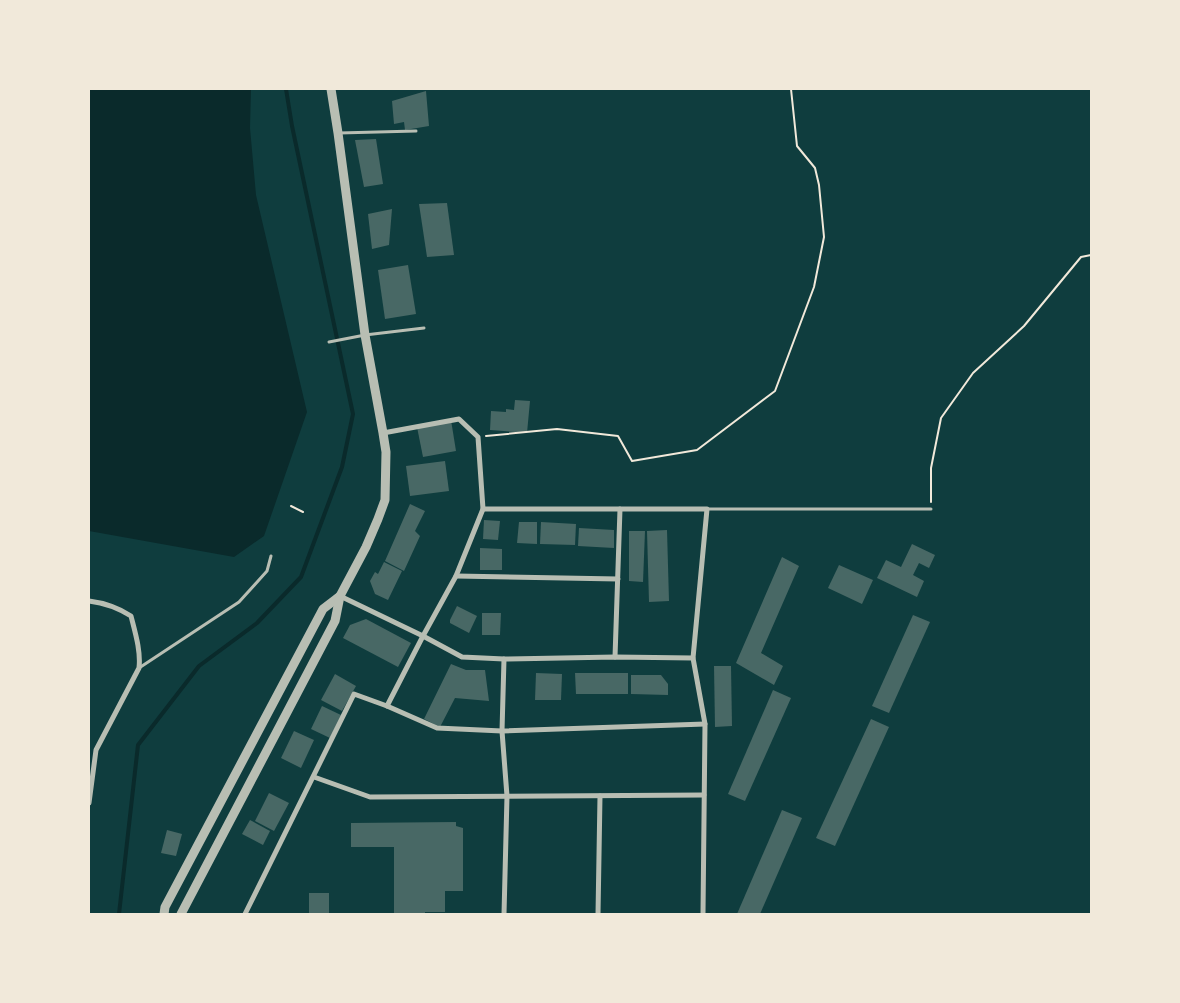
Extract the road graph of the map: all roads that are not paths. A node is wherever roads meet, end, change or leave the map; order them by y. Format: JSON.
{"nodes":[{"id":1,"x":331,"y":89,"type":"edge"},
{"id":2,"x":416,"y":130,"type":"dead end"},
{"id":3,"x":338,"y":134,"type":"junction"},
{"id":4,"x":424,"y":328,"type":"dead end"},
{"id":5,"x":365,"y":335,"type":"junction"},
{"id":6,"x":329,"y":342,"type":"dead end"},
{"id":7,"x":383,"y":433,"type":"junction"},
{"id":8,"x":484,"y":509,"type":"junction"},
{"id":9,"x":620,"y":509,"type":"junction"},
{"id":10,"x":707,"y":509,"type":"junction"},
{"id":11,"x":931,"y":509,"type":"road end"},
{"id":12,"x":271,"y":556,"type":"dead end"},
{"id":13,"x":456,"y":576,"type":"junction"},
{"id":14,"x":618,"y":579,"type":"junction"},
{"id":15,"x":340,"y":596,"type":"junction"},
{"id":16,"x":89,"y":601,"type":"edge"},
{"id":17,"x":423,"y":636,"type":"junction"},
{"id":18,"x":615,"y":657,"type":"junction"},
{"id":19,"x":693,"y":658,"type":"junction"},
{"id":20,"x":504,"y":659,"type":"junction"},
{"id":21,"x":139,"y":668,"type":"junction"},
{"id":22,"x":387,"y":706,"type":"junction"},
{"id":23,"x":705,"y":724,"type":"junction"},
{"id":24,"x":502,"y":731,"type":"junction"},
{"id":25,"x":314,"y":777,"type":"junction"},
{"id":26,"x":704,"y":795,"type":"junction"},
{"id":27,"x":507,"y":796,"type":"junction"},
{"id":28,"x":600,"y":796,"type":"junction"},
{"id":29,"x":89,"y":803,"type":"edge"},
{"id":30,"x":164,"y":914,"type":"edge"},
{"id":31,"x":181,"y":914,"type":"edge"},
{"id":32,"x":245,"y":914,"type":"edge"},
{"id":33,"x":504,"y":914,"type":"edge"},
{"id":34,"x":598,"y":914,"type":"edge"},
{"id":35,"x":703,"y":914,"type":"edge"}],
"edges":[{"from":1,"to":3,"type":"street"},
{"from":2,"to":3,"type":"lane"},
{"from":3,"to":5,"type":"street"},
{"from":4,"to":5,"type":"lane"},
{"from":5,"to":6,"type":"lane"},
{"from":5,"to":7,"type":"street"},
{"from":7,"to":8,"type":"street"},
{"from":7,"to":15,"type":"street"},
{"from":8,"to":9,"type":"street"},
{"from":8,"to":13,"type":"street"},
{"from":9,"to":10,"type":"street"},
{"from":9,"to":14,"type":"street"},
{"from":10,"to":11,"type":"lane"},
{"from":10,"to":19,"type":"street"},
{"from":12,"to":21,"type":"lane"},
{"from":13,"to":14,"type":"street"},
{"from":13,"to":17,"type":"street"},
{"from":14,"to":18,"type":"street"},
{"from":15,"to":17,"type":"street"},
{"from":15,"to":30,"type":"street"},
{"from":15,"to":31,"type":"street"},
{"from":16,"to":21,"type":"street"},
{"from":17,"to":20,"type":"street"},
{"from":17,"to":22,"type":"street"},
{"from":18,"to":19,"type":"street"},
{"from":18,"to":20,"type":"street"},
{"from":19,"to":23,"type":"street"},
{"from":20,"to":24,"type":"street"},
{"from":21,"to":29,"type":"street"},
{"from":22,"to":24,"type":"street"},
{"from":22,"to":25,"type":"street"},
{"from":23,"to":24,"type":"street"},
{"from":23,"to":26,"type":"street"},
{"from":24,"to":27,"type":"street"},
{"from":25,"to":27,"type":"street"},
{"from":25,"to":32,"type":"street"},
{"from":26,"to":28,"type":"street"},
{"from":26,"to":35,"type":"street"},
{"from":27,"to":28,"type":"street"},
{"from":27,"to":33,"type":"street"},
{"from":28,"to":34,"type":"street"}]}
